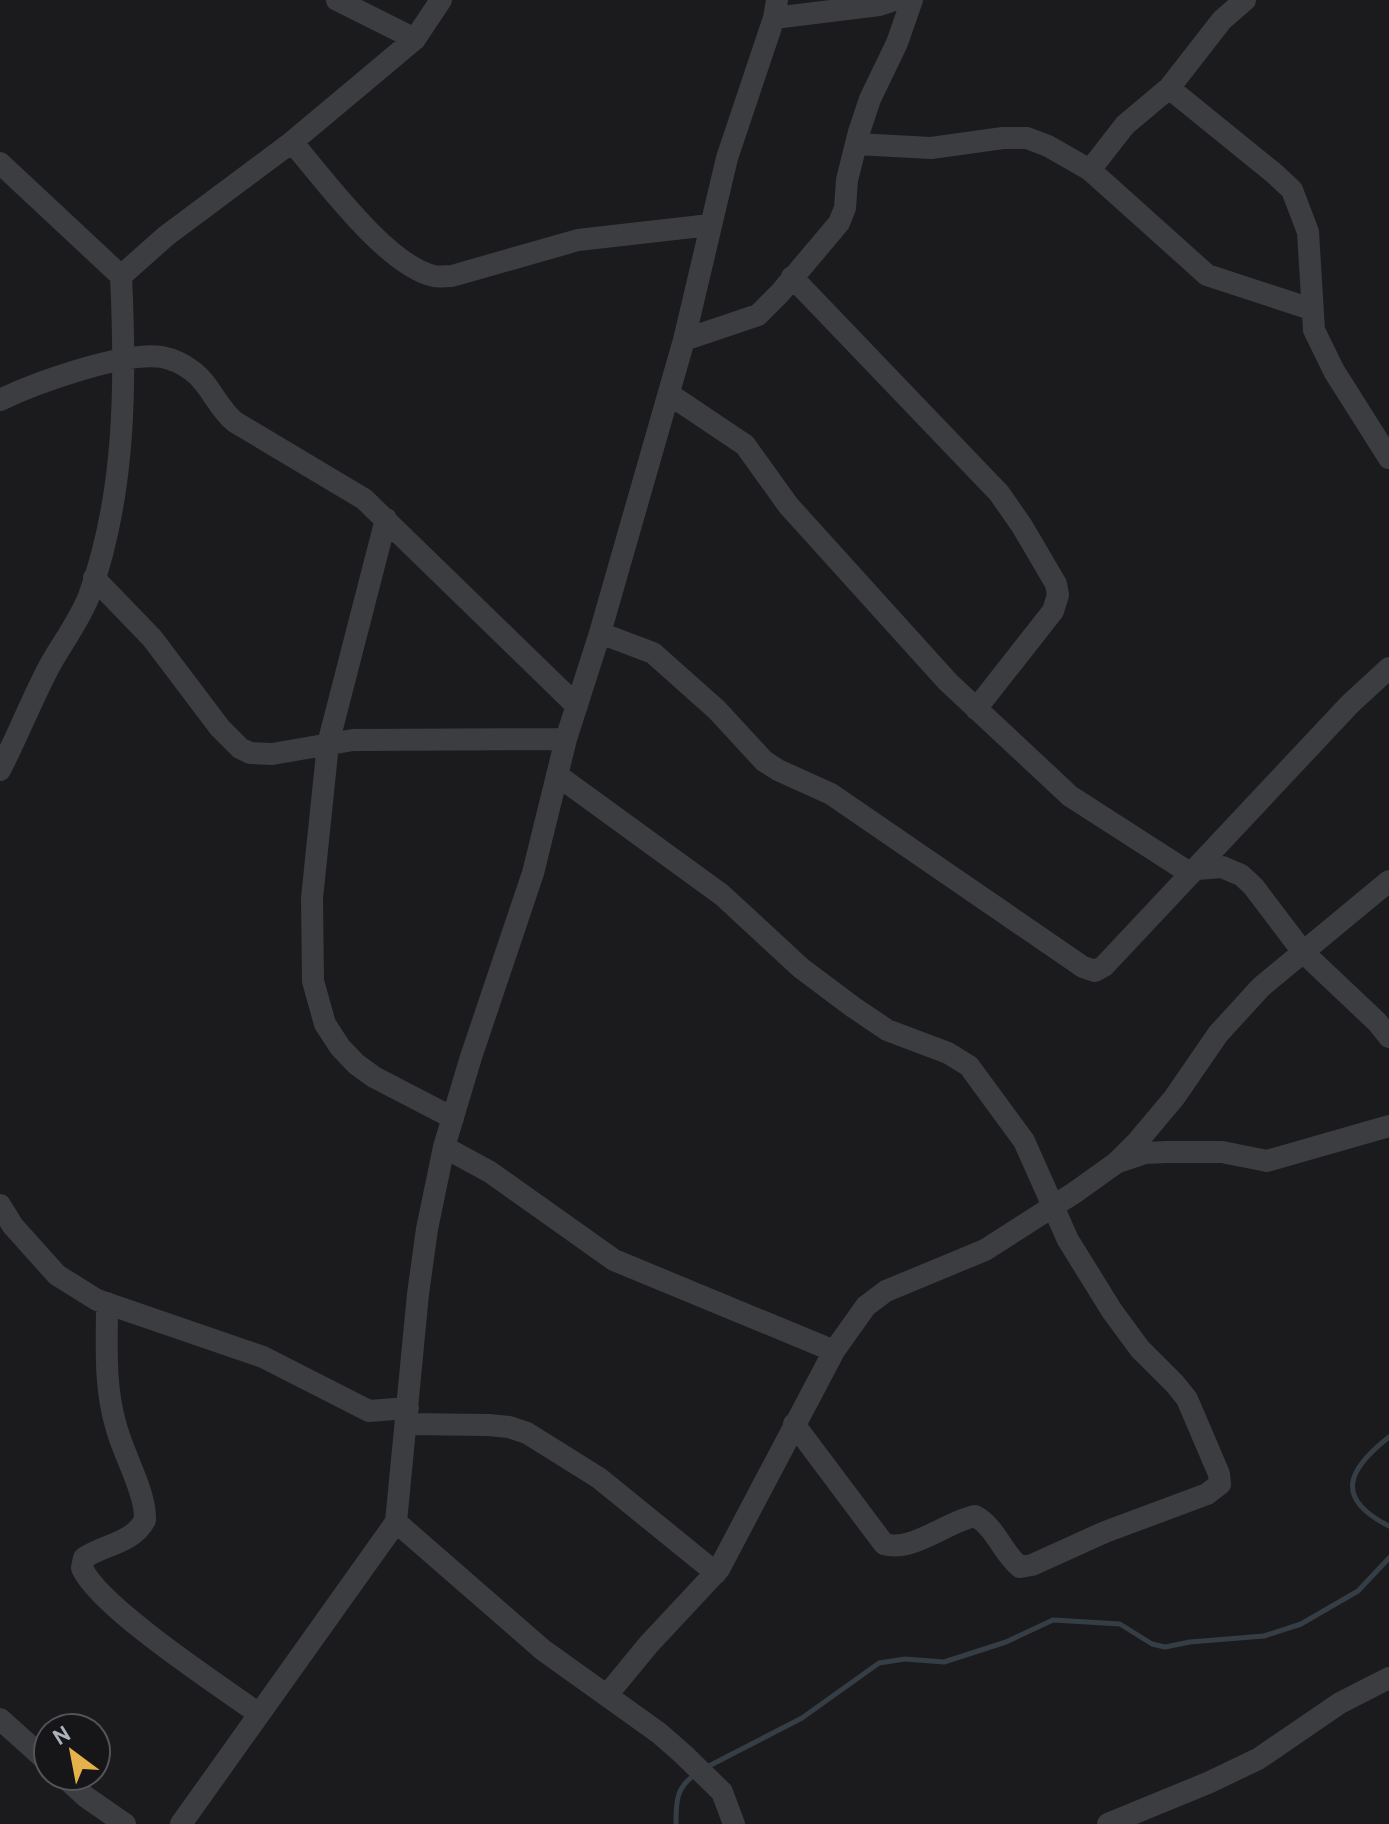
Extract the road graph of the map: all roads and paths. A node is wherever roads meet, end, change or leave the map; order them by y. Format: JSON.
{"nodes":[{"id":1,"x":337,"y":0,"type":"edge"},
{"id":2,"x":441,"y":0,"type":"edge"},
{"id":3,"x":894,"y":0,"type":"edge"},
{"id":4,"x":912,"y":0,"type":"edge"},
{"id":5,"x":1245,"y":0,"type":"edge"},
{"id":6,"x":775,"y":9,"type":"edge"},
{"id":7,"x":415,"y":39,"type":"junction"},
{"id":8,"x":1169,"y":88,"type":"junction"},
{"id":9,"x":292,"y":142,"type":"junction"},
{"id":10,"x":856,"y":144,"type":"junction"},
{"id":11,"x":0,"y":163,"type":"edge"},
{"id":12,"x":1090,"y":170,"type":"junction"},
{"id":13,"x":710,"y":225,"type":"junction"},
{"id":14,"x":121,"y":276,"type":"junction"},
{"id":15,"x":792,"y":277,"type":"junction"},
{"id":16,"x":1311,"y":309,"type":"junction"},
{"id":17,"x":684,"y":340,"type":"junction"},
{"id":18,"x":124,"y":358,"type":"junction"},
{"id":19,"x":669,"y":394,"type":"junction"},
{"id":20,"x":0,"y":400,"type":"edge"},
{"id":21,"x":1389,"y":458,"type":"edge"},
{"id":22,"x":386,"y":519,"type":"junction"},
{"id":23,"x":94,"y":578,"type":"junction"},
{"id":24,"x":600,"y":633,"type":"junction"},
{"id":25,"x":1389,"y":668,"type":"edge"},
{"id":26,"x":577,"y":706,"type":"junction"},
{"id":27,"x":976,"y":709,"type":"junction"},
{"id":28,"x":566,"y":739,"type":"junction"},
{"id":29,"x":328,"y":744,"type":"junction"},
{"id":30,"x":0,"y":770,"type":"edge"},
{"id":31,"x":557,"y":775,"type":"junction"},
{"id":32,"x":1195,"y":870,"type":"junction"},
{"id":33,"x":1389,"y":881,"type":"edge"},
{"id":34,"x":1303,"y":952,"type":"junction"},
{"id":35,"x":1389,"y":1037,"type":"edge"},
{"id":36,"x":453,"y":1118,"type":"junction"},
{"id":37,"x":1389,"y":1126,"type":"edge"},
{"id":38,"x":444,"y":1147,"type":"junction"},
{"id":39,"x":1116,"y":1163,"type":"junction"},
{"id":40,"x":0,"y":1205,"type":"edge"},
{"id":41,"x":1052,"y":1208,"type":"junction"},
{"id":42,"x":107,"y":1303,"type":"junction"},
{"id":43,"x":834,"y":1351,"type":"junction"},
{"id":44,"x":407,"y":1416,"type":"junction"},
{"id":45,"x":794,"y":1424,"type":"junction"},
{"id":46,"x":396,"y":1522,"type":"junction"},
{"id":47,"x":716,"y":1573,"type":"junction"},
{"id":48,"x":1389,"y":1678,"type":"edge"},
{"id":49,"x":607,"y":1695,"type":"junction"},
{"id":50,"x":259,"y":1714,"type":"junction"},
{"id":51,"x":0,"y":1719,"type":"edge"},
{"id":52,"x":32,"y":1748,"type":"edge"},
{"id":53,"x":81,"y":1792,"type":"edge"},
{"id":54,"x":125,"y":1824,"type":"edge"},
{"id":55,"x":181,"y":1824,"type":"edge"},
{"id":56,"x":734,"y":1824,"type":"edge"},
{"id":57,"x":1108,"y":1824,"type":"edge"}],
"edges":[{"from":1,"to":7,"type":"street"},
{"from":2,"to":7,"type":"street"},
{"from":3,"to":6,"type":"street"},
{"from":4,"to":10,"type":"street"},
{"from":5,"to":8,"type":"street"},
{"from":6,"to":13,"type":"street"},
{"from":7,"to":9,"type":"street"},
{"from":8,"to":12,"type":"street"},
{"from":8,"to":16,"type":"street"},
{"from":9,"to":13,"type":"street"},
{"from":9,"to":14,"type":"street"},
{"from":10,"to":12,"type":"street"},
{"from":10,"to":15,"type":"street"},
{"from":11,"to":14,"type":"street"},
{"from":12,"to":16,"type":"street"},
{"from":13,"to":17,"type":"street"},
{"from":14,"to":18,"type":"street"},
{"from":15,"to":17,"type":"street"},
{"from":15,"to":27,"type":"street"},
{"from":16,"to":21,"type":"street"},
{"from":17,"to":19,"type":"street"},
{"from":18,"to":20,"type":"street"},
{"from":18,"to":22,"type":"street"},
{"from":18,"to":23,"type":"street"},
{"from":19,"to":24,"type":"street"},
{"from":19,"to":27,"type":"street"},
{"from":22,"to":26,"type":"street"},
{"from":22,"to":29,"type":"street"},
{"from":23,"to":29,"type":"street"},
{"from":23,"to":30,"type":"street"},
{"from":24,"to":26,"type":"street"},
{"from":24,"to":32,"type":"street"},
{"from":25,"to":32,"type":"street"},
{"from":26,"to":28,"type":"street"},
{"from":27,"to":32,"type":"street"},
{"from":28,"to":29,"type":"street"},
{"from":28,"to":31,"type":"street"},
{"from":29,"to":36,"type":"street"},
{"from":31,"to":36,"type":"street"},
{"from":31,"to":41,"type":"street"},
{"from":32,"to":34,"type":"street"},
{"from":33,"to":34,"type":"street"},
{"from":34,"to":35,"type":"street"},
{"from":34,"to":39,"type":"street"},
{"from":36,"to":38,"type":"street"},
{"from":37,"to":39,"type":"street"},
{"from":38,"to":43,"type":"street"},
{"from":38,"to":44,"type":"street"},
{"from":39,"to":41,"type":"street"},
{"from":40,"to":42,"type":"street"},
{"from":41,"to":43,"type":"street"},
{"from":41,"to":45,"type":"street"},
{"from":42,"to":44,"type":"street"},
{"from":42,"to":50,"type":"street"},
{"from":43,"to":45,"type":"street"},
{"from":44,"to":46,"type":"street"},
{"from":44,"to":47,"type":"street"},
{"from":45,"to":47,"type":"street"},
{"from":46,"to":49,"type":"street"},
{"from":46,"to":50,"type":"street"},
{"from":47,"to":49,"type":"street"},
{"from":48,"to":57,"type":"street"},
{"from":49,"to":56,"type":"street"},
{"from":50,"to":55,"type":"street"},
{"from":51,"to":52,"type":"street"},
{"from":53,"to":54,"type":"street"}]}
